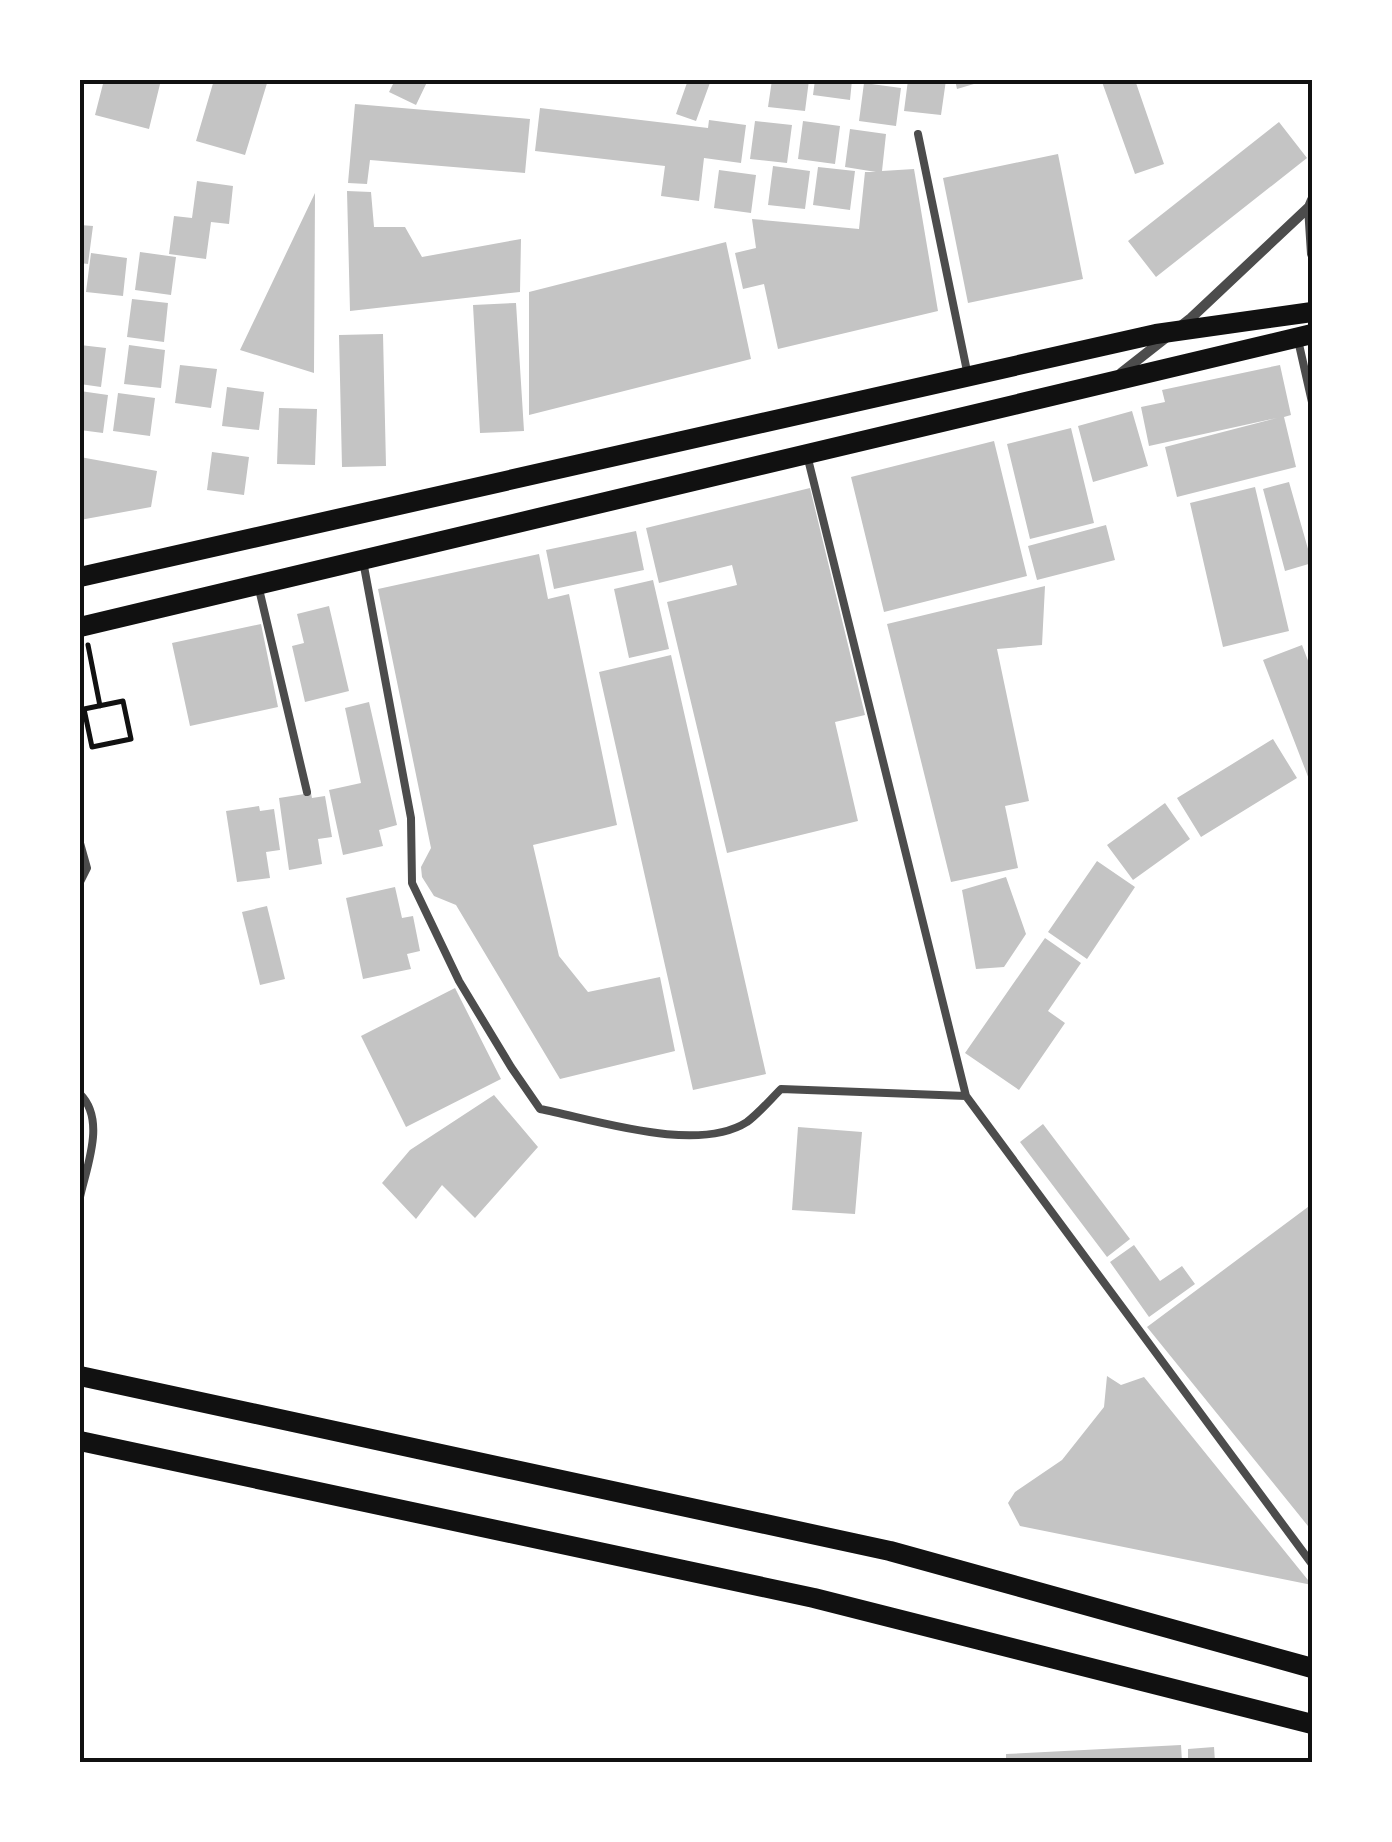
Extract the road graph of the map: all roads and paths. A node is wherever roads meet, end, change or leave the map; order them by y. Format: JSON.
{"nodes":[{"id":1,"x":918,"y":134,"type":"dead end"},
{"id":2,"x":1311,"y":204,"type":"edge"},
{"id":3,"x":1312,"y":254,"type":"edge"},
{"id":4,"x":1312,"y":312,"type":"edge"},
{"id":5,"x":1305,"y":337,"type":"edge"},
{"id":6,"x":968,"y":376,"type":"junction"},
{"id":7,"x":1103,"y":385,"type":"junction"},
{"id":8,"x":1312,"y":402,"type":"edge"},
{"id":9,"x":808,"y":455,"type":"junction"},
{"id":10,"x":363,"y":560,"type":"junction"},
{"id":11,"x":80,"y":577,"type":"edge"},
{"id":12,"x":258,"y":584,"type":"junction"},
{"id":13,"x":82,"y":626,"type":"edge"},
{"id":14,"x":100,"y":706,"type":"junction"},
{"id":15,"x":307,"y":792,"type":"dead end"},
{"id":16,"x":80,"y":842,"type":"edge"},
{"id":17,"x":80,"y":882,"type":"edge"},
{"id":18,"x":80,"y":1094,"type":"edge"},
{"id":19,"x":966,"y":1096,"type":"junction"},
{"id":20,"x":80,"y":1198,"type":"edge"},
{"id":21,"x":80,"y":1376,"type":"edge"},
{"id":22,"x":80,"y":1441,"type":"edge"},
{"id":23,"x":1312,"y":1564,"type":"edge"},
{"id":24,"x":1312,"y":1668,"type":"edge"},
{"id":25,"x":1312,"y":1724,"type":"edge"}],
"edges":[{"from":1,"to":6,"type":"lane"},
{"from":2,"to":3,"type":"street"},
{"from":2,"to":7,"type":"street"},
{"from":4,"to":6,"type":"main road"},
{"from":5,"to":7,"type":"main road"},
{"from":5,"to":8,"type":"lane"},
{"from":6,"to":11,"type":"main road"},
{"from":7,"to":9,"type":"main road"},
{"from":9,"to":10,"type":"main road"},
{"from":9,"to":19,"type":"lane"},
{"from":10,"to":12,"type":"main road"},
{"from":10,"to":19,"type":"lane"},
{"from":12,"to":13,"type":"main road"},
{"from":12,"to":15,"type":"lane"},
{"from":13,"to":14,"type":"path"},
{"from":14,"to":14,"type":"path"},
{"from":16,"to":17,"type":"lane"},
{"from":18,"to":20,"type":"lane"},
{"from":19,"to":23,"type":"lane"},
{"from":21,"to":24,"type":"main road"},
{"from":22,"to":25,"type":"main road"}]}
